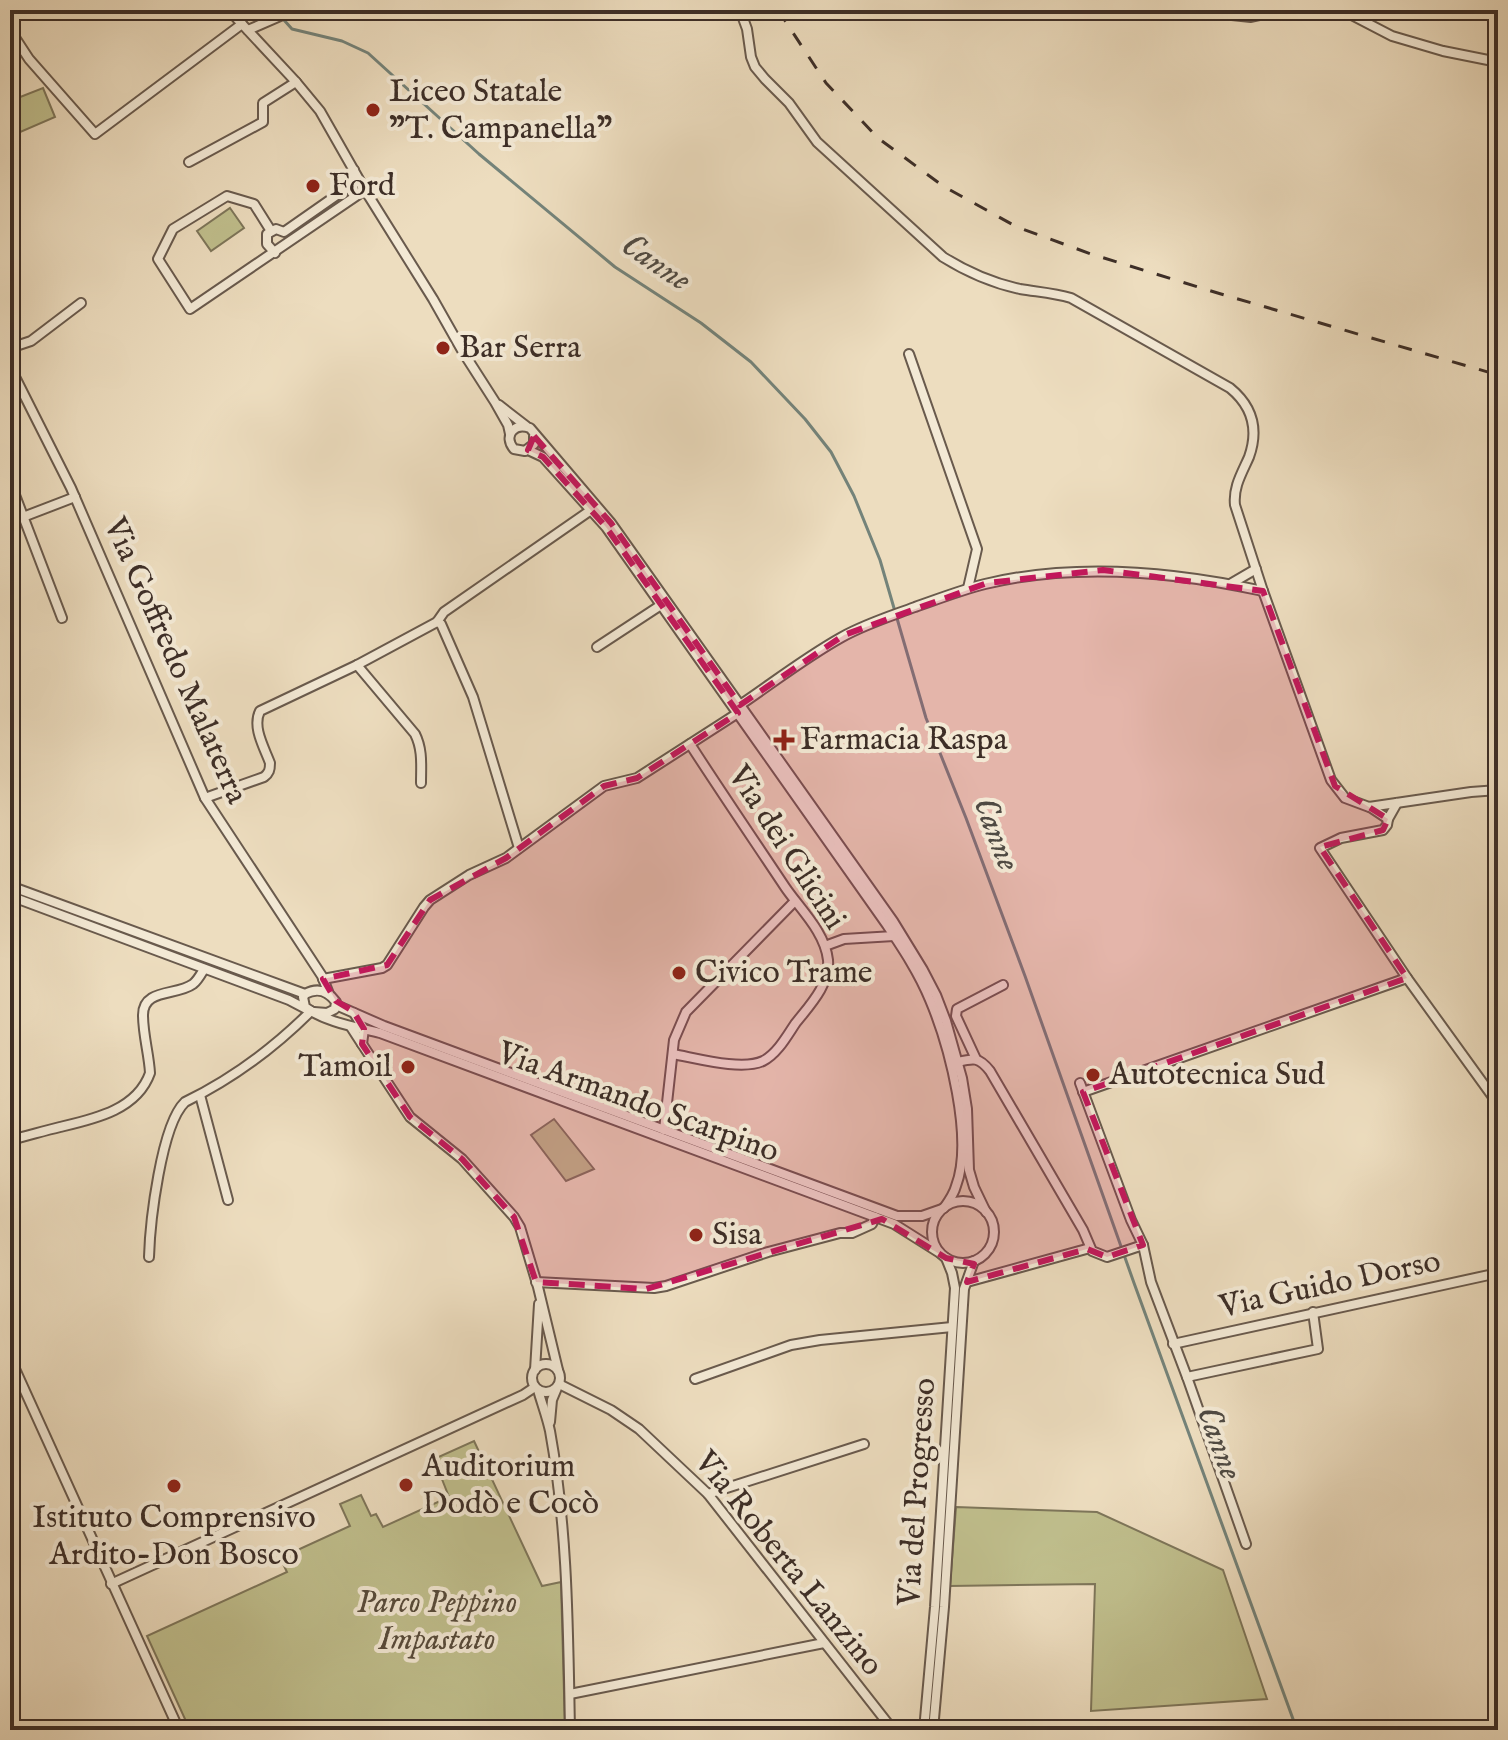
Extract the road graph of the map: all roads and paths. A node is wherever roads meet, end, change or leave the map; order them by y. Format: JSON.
{"nodes":[{"id":1,"x":229,"y":10,"type":"edge"},
{"id":2,"x":740,"y":10,"type":"edge"},
{"id":3,"x":1184,"y":10,"type":"edge"},
{"id":4,"x":1283,"y":10,"type":"edge"},
{"id":5,"x":1342,"y":10,"type":"edge"},
{"id":6,"x":292,"y":11,"type":"edge"},
{"id":7,"x":245,"y":27,"type":"junction"},
{"id":8,"x":10,"y":30,"type":"edge"},
{"id":9,"x":1498,"y":62,"type":"edge"},
{"id":10,"x":296,"y":82,"type":"junction"},
{"id":11,"x":189,"y":162,"type":"dead end"},
{"id":12,"x":354,"y":170,"type":"junction"},
{"id":13,"x":365,"y":190,"type":"junction"},
{"id":14,"x":271,"y":231,"type":"junction"},
{"id":15,"x":275,"y":253,"type":"junction"},
{"id":16,"x":81,"y":303,"type":"dead end"},
{"id":17,"x":10,"y":348,"type":"edge"},
{"id":18,"x":909,"y":354,"type":"dead end"},
{"id":19,"x":10,"y":367,"type":"edge"},
{"id":20,"x":495,"y":402,"type":"junction"},
{"id":21,"x":527,"y":427,"type":"junction"},
{"id":22,"x":510,"y":435,"type":"junction"},
{"id":23,"x":534,"y":436,"type":"junction"},
{"id":24,"x":528,"y":450,"type":"junction"},
{"id":25,"x":10,"y":482,"type":"edge"},
{"id":26,"x":75,"y":497,"type":"junction"},
{"id":27,"x":591,"y":510,"type":"junction"},
{"id":28,"x":23,"y":517,"type":"junction"},
{"id":29,"x":1256,"y":569,"type":"junction"},
{"id":30,"x":1231,"y":584,"type":"junction"},
{"id":31,"x":968,"y":588,"type":"junction"},
{"id":32,"x":1263,"y":591,"type":"junction"},
{"id":33,"x":661,"y":605,"type":"junction"},
{"id":34,"x":62,"y":618,"type":"dead end"},
{"id":35,"x":437,"y":622,"type":"junction"},
{"id":36,"x":597,"y":647,"type":"dead end"},
{"id":37,"x":357,"y":665,"type":"junction"},
{"id":38,"x":739,"y":709,"type":"junction"},
{"id":39,"x":690,"y":744,"type":"junction"},
{"id":40,"x":421,"y":783,"type":"dead end"},
{"id":41,"x":1498,"y":790,"type":"edge"},
{"id":42,"x":205,"y":798,"type":"junction"},
{"id":43,"x":1397,"y":803,"type":"junction"},
{"id":44,"x":1369,"y":807,"type":"junction"},
{"id":45,"x":1388,"y":819,"type":"junction"},
{"id":46,"x":519,"y":848,"type":"junction"},
{"id":47,"x":10,"y":886,"type":"edge"},
{"id":48,"x":10,"y":896,"type":"edge"},
{"id":49,"x":795,"y":901,"type":"junction"},
{"id":50,"x":894,"y":936,"type":"junction"},
{"id":51,"x":825,"y":946,"type":"junction"},
{"id":52,"x":313,"y":964,"type":"junction"},
{"id":53,"x":204,"y":969,"type":"junction"},
{"id":54,"x":1407,"y":978,"type":"junction"},
{"id":55,"x":323,"y":979,"type":"junction"},
{"id":56,"x":1003,"y":985,"type":"dead end"},
{"id":57,"x":316,"y":990,"type":"junction"},
{"id":58,"x":305,"y":994,"type":"junction"},
{"id":59,"x":329,"y":994,"type":"junction"},
{"id":60,"x":336,"y":1005,"type":"junction"},
{"id":61,"x":311,"y":1011,"type":"junction"},
{"id":62,"x":353,"y":1011,"type":"junction"},
{"id":63,"x":351,"y":1027,"type":"junction"},
{"id":64,"x":364,"y":1029,"type":"junction"},
{"id":65,"x":362,"y":1044,"type":"junction"},
{"id":66,"x":673,"y":1054,"type":"junction"},
{"id":67,"x":976,"y":1059,"type":"junction"},
{"id":68,"x":958,"y":1062,"type":"junction"},
{"id":69,"x":200,"y":1095,"type":"junction"},
{"id":70,"x":1498,"y":1104,"type":"edge"},
{"id":71,"x":664,"y":1130,"type":"junction"},
{"id":72,"x":10,"y":1140,"type":"edge"},
{"id":73,"x":228,"y":1200,"type":"dead end"},
{"id":74,"x":943,"y":1208,"type":"junction"},
{"id":75,"x":986,"y":1212,"type":"junction"},
{"id":76,"x":875,"y":1217,"type":"junction"},
{"id":77,"x":1143,"y":1245,"type":"junction"},
{"id":78,"x":1090,"y":1248,"type":"junction"},
{"id":79,"x":943,"y":1255,"type":"junction"},
{"id":80,"x":149,"y":1257,"type":"dead end"},
{"id":81,"x":974,"y":1261,"type":"junction"},
{"id":82,"x":1498,"y":1273,"type":"edge"},
{"id":83,"x":967,"y":1282,"type":"junction"},
{"id":84,"x":537,"y":1285,"type":"junction"},
{"id":85,"x":1313,"y":1312,"type":"junction"},
{"id":86,"x":952,"y":1327,"type":"junction"},
{"id":87,"x":1173,"y":1344,"type":"junction"},
{"id":88,"x":10,"y":1358,"type":"edge"},
{"id":89,"x":535,"y":1370,"type":"junction"},
{"id":90,"x":558,"y":1370,"type":"junction"},
{"id":91,"x":1187,"y":1377,"type":"junction"},
{"id":92,"x":695,"y":1379,"type":"dead end"},
{"id":93,"x":558,"y":1386,"type":"junction"},
{"id":94,"x":537,"y":1388,"type":"junction"},
{"id":95,"x":549,"y":1430,"type":"junction"},
{"id":96,"x":864,"y":1444,"type":"dead end"},
{"id":97,"x":708,"y":1494,"type":"junction"},
{"id":98,"x":1246,"y":1544,"type":"dead end"},
{"id":99,"x":111,"y":1584,"type":"junction"},
{"id":100,"x":824,"y":1643,"type":"junction"},
{"id":101,"x":570,"y":1694,"type":"junction"},
{"id":102,"x":179,"y":1730,"type":"edge"},
{"id":103,"x":570,"y":1730,"type":"edge"},
{"id":104,"x":893,"y":1730,"type":"edge"},
{"id":105,"x":924,"y":1730,"type":"edge"},
{"id":106,"x":933,"y":1730,"type":"edge"}],
"edges":[{"from":1,"to":7,"type":"street"},
{"from":2,"to":29,"type":"street"},
{"from":3,"to":4,"type":"street"},
{"from":5,"to":9,"type":"street"},
{"from":6,"to":7,"type":"street"},
{"from":7,"to":8,"type":"street"},
{"from":7,"to":10,"type":"street"},
{"from":10,"to":11,"type":"street"},
{"from":10,"to":12,"type":"street"},
{"from":12,"to":13,"type":"street"},
{"from":12,"to":14,"type":"street"},
{"from":13,"to":15,"type":"street"},
{"from":13,"to":20,"type":"street"},
{"from":14,"to":15,"type":"street"},
{"from":14,"to":15,"type":"street"},
{"from":16,"to":17,"type":"street"},
{"from":18,"to":31,"type":"street"},
{"from":19,"to":26,"type":"street","name":"Via Goffredo Malaterra"},
{"from":20,"to":21,"type":"street"},
{"from":20,"to":22,"type":"street"},
{"from":21,"to":22,"type":"street"},
{"from":21,"to":23,"type":"street"},
{"from":22,"to":24,"type":"street"},
{"from":23,"to":24,"type":"street"},
{"from":23,"to":38,"type":"street"},
{"from":24,"to":27,"type":"street"},
{"from":25,"to":28,"type":"street"},
{"from":26,"to":28,"type":"street"},
{"from":26,"to":42,"type":"street","name":"Via Goffredo Malaterra"},
{"from":27,"to":33,"type":"street"},
{"from":27,"to":35,"type":"street"},
{"from":28,"to":34,"type":"street"},
{"from":29,"to":30,"type":"street"},
{"from":29,"to":32,"type":"street"},
{"from":30,"to":31,"type":"street"},
{"from":30,"to":32,"type":"street"},
{"from":31,"to":38,"type":"street"},
{"from":32,"to":44,"type":"street"},
{"from":33,"to":36,"type":"street"},
{"from":33,"to":38,"type":"street"},
{"from":35,"to":37,"type":"street"},
{"from":35,"to":46,"type":"street"},
{"from":37,"to":40,"type":"street"},
{"from":37,"to":42,"type":"street"},
{"from":38,"to":39,"type":"street"},
{"from":38,"to":50,"type":"street"},
{"from":38,"to":68,"type":"street"},
{"from":39,"to":46,"type":"street"},
{"from":39,"to":49,"type":"street","name":"Via dei Glicini"},
{"from":41,"to":43,"type":"street"},
{"from":42,"to":52,"type":"street","name":"Via Goffredo Malaterra"},
{"from":43,"to":44,"type":"street"},
{"from":43,"to":45,"type":"street"},
{"from":44,"to":45,"type":"street"},
{"from":45,"to":54,"type":"street"},
{"from":46,"to":55,"type":"street"},
{"from":47,"to":58,"type":"street"},
{"from":48,"to":53,"type":"street","name":"Via Armando Scarpino"},
{"from":49,"to":51,"type":"street","name":"Via dei Glicini"},
{"from":49,"to":66,"type":"street"},
{"from":50,"to":51,"type":"street"},
{"from":50,"to":74,"type":"street"},
{"from":51,"to":66,"type":"street","name":"Via dei Glicini"},
{"from":52,"to":55,"type":"street","name":"Via Goffredo Malaterra"},
{"from":52,"to":57,"type":"street","name":"Via Goffredo Malaterra"},
{"from":53,"to":61,"type":"street","name":"Via Armando Scarpino"},
{"from":53,"to":72,"type":"street"},
{"from":54,"to":70,"type":"street"},
{"from":54,"to":77,"type":"street"},
{"from":55,"to":59,"type":"street","name":"Via Goffredo Malaterra"},
{"from":56,"to":67,"type":"street"},
{"from":57,"to":58,"type":"street"},
{"from":57,"to":59,"type":"street"},
{"from":58,"to":61,"type":"street"},
{"from":59,"to":60,"type":"street"},
{"from":60,"to":61,"type":"street"},
{"from":60,"to":62,"type":"street","name":"Via Armando Scarpino"},
{"from":61,"to":63,"type":"street","name":"Via Armando Scarpino"},
{"from":61,"to":69,"type":"street"},
{"from":62,"to":64,"type":"street"},
{"from":62,"to":71,"type":"street","name":"Via Armando Scarpino"},
{"from":63,"to":64,"type":"street","name":"Via Armando Scarpino"},
{"from":63,"to":65,"type":"street"},
{"from":64,"to":65,"type":"street"},
{"from":64,"to":76,"type":"street","name":"Via Armando Scarpino"},
{"from":65,"to":84,"type":"street"},
{"from":66,"to":71,"type":"street"},
{"from":67,"to":68,"type":"street"},
{"from":67,"to":78,"type":"street"},
{"from":68,"to":75,"type":"street"},
{"from":69,"to":73,"type":"street"},
{"from":69,"to":80,"type":"street"},
{"from":71,"to":74,"type":"street","name":"Via Armando Scarpino"},
{"from":74,"to":75,"type":"street"},
{"from":74,"to":79,"type":"street"},
{"from":75,"to":81,"type":"street"},
{"from":76,"to":79,"type":"street","name":"Via Armando Scarpino"},
{"from":76,"to":84,"type":"street"},
{"from":77,"to":78,"type":"street"},
{"from":77,"to":87,"type":"street"},
{"from":78,"to":83,"type":"street"},
{"from":79,"to":81,"type":"street"},
{"from":79,"to":86,"type":"street","name":"Via del Progresso"},
{"from":81,"to":83,"type":"street","name":"Via del Progresso"},
{"from":82,"to":85,"type":"street","name":"Via Guido Dorso"},
{"from":83,"to":106,"type":"street","name":"Via del Progresso"},
{"from":84,"to":89,"type":"street"},
{"from":84,"to":90,"type":"street"},
{"from":85,"to":87,"type":"street","name":"Via Guido Dorso"},
{"from":85,"to":91,"type":"street"},
{"from":86,"to":92,"type":"street"},
{"from":86,"to":105,"type":"street","name":"Via del Progresso"},
{"from":87,"to":91,"type":"street"},
{"from":88,"to":99,"type":"street"},
{"from":89,"to":90,"type":"street"},
{"from":89,"to":94,"type":"street"},
{"from":90,"to":93,"type":"street"},
{"from":91,"to":98,"type":"street"},
{"from":93,"to":94,"type":"street"},
{"from":93,"to":95,"type":"street"},
{"from":93,"to":97,"type":"street","name":"Via Roberta Lanzino"},
{"from":94,"to":95,"type":"street"},
{"from":94,"to":99,"type":"street"},
{"from":95,"to":101,"type":"street"},
{"from":96,"to":97,"type":"street"},
{"from":97,"to":100,"type":"street","name":"Via Roberta Lanzino"},
{"from":99,"to":102,"type":"street"},
{"from":100,"to":101,"type":"street"},
{"from":100,"to":104,"type":"street","name":"Via Roberta Lanzino"},
{"from":101,"to":103,"type":"street"}]}
